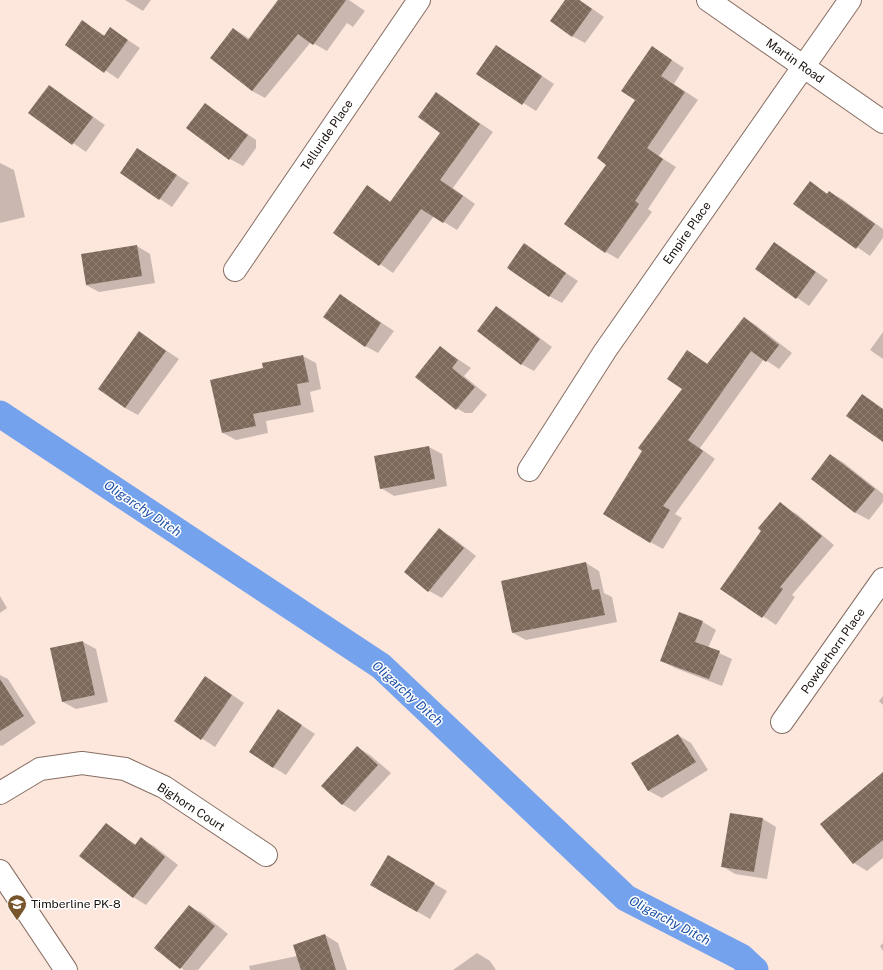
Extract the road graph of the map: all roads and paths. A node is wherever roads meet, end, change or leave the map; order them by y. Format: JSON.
{"nodes":[{"id":1,"x":419,"y":0,"type":"edge"},
{"id":2,"x":708,"y":0,"type":"edge"},
{"id":3,"x":850,"y":0,"type":"edge"},
{"id":4,"x":803,"y":67,"type":"junction"},
{"id":5,"x":883,"y":122,"type":"edge"},
{"id":6,"x":235,"y":270,"type":"dead end"},
{"id":7,"x":529,"y":470,"type":"dead end"},
{"id":8,"x":883,"y":579,"type":"edge"},
{"id":9,"x":782,"y":722,"type":"dead end"},
{"id":10,"x":0,"y":793,"type":"edge"},
{"id":11,"x":266,"y":855,"type":"dead end"},
{"id":12,"x":0,"y":872,"type":"edge"},
{"id":13,"x":66,"y":970,"type":"edge"}],
"edges":[{"from":1,"to":6,"type":"street","name":"Telluride Place"},
{"from":2,"to":4,"type":"street","name":"Martin Road"},
{"from":3,"to":4,"type":"street","name":"Empire Place"},
{"from":4,"to":5,"type":"street","name":"Martin Road"},
{"from":4,"to":7,"type":"street","name":"Empire Place"},
{"from":8,"to":9,"type":"street","name":"Powderhorn Place"},
{"from":10,"to":11,"type":"street","name":"Bighorn Court"},
{"from":12,"to":13,"type":"street"}]}
